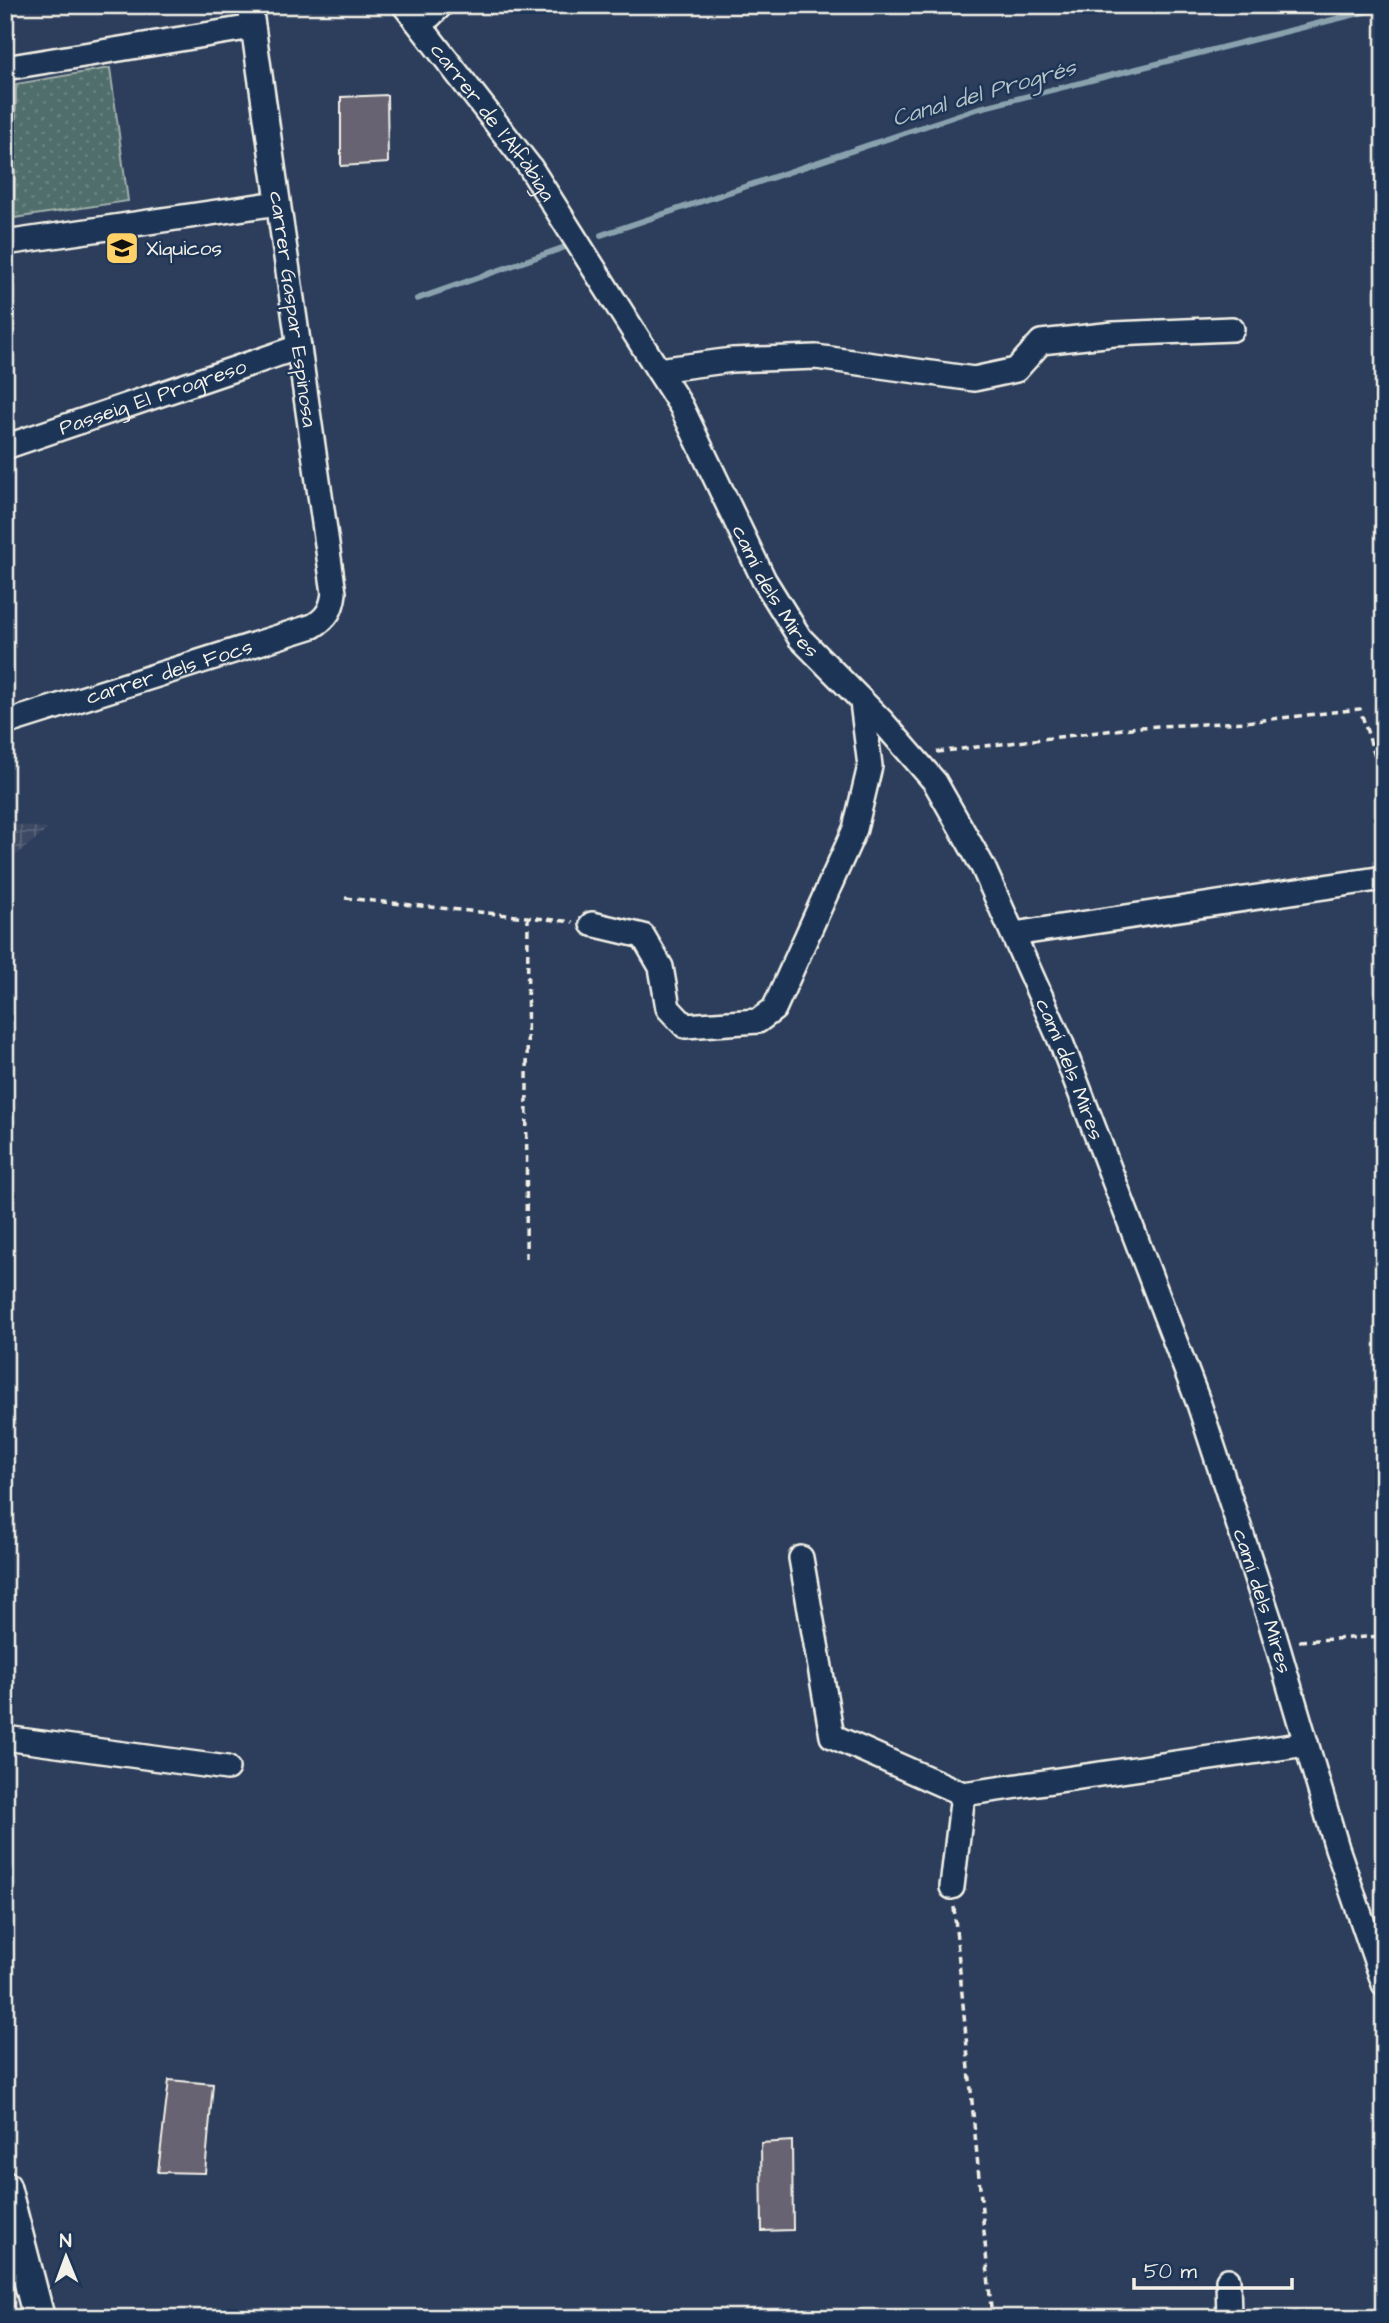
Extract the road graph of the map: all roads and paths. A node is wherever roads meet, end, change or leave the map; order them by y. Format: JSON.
{"nodes":[{"id":1,"x":441,"y":5,"type":"edge"},
{"id":2,"x":410,"y":13,"type":"edge"},
{"id":3,"x":252,"y":16,"type":"edge"},
{"id":4,"x":5,"y":68,"type":"edge"},
{"id":5,"x":278,"y":202,"type":"junction"},
{"id":6,"x":577,"y":241,"type":"joint"},
{"id":7,"x":5,"y":243,"type":"edge"},
{"id":8,"x":1232,"y":329,"type":"dead end"},
{"id":9,"x":299,"y":347,"type":"junction"},
{"id":10,"x":658,"y":370,"type":"junction"},
{"id":11,"x":5,"y":447,"type":"edge"},
{"id":12,"x":329,"y":613,"type":"joint"},
{"id":13,"x":862,"y":702,"type":"junction"},
{"id":14,"x":5,"y":723,"type":"edge"},
{"id":15,"x":912,"y":755,"type":"junction"},
{"id":16,"x":1384,"y":785,"type":"edge"},
{"id":17,"x":1384,"y":878,"type":"edge"},
{"id":18,"x":345,"y":898,"type":"dead end"},
{"id":19,"x":528,"y":917,"type":"junction"},
{"id":20,"x":592,"y":924,"type":"joint"},
{"id":21,"x":1014,"y":934,"type":"junction"},
{"id":22,"x":526,"y":1259,"type":"dead end"},
{"id":23,"x":801,"y":1558,"type":"dead end"},
{"id":24,"x":1384,"y":1636,"type":"edge"},
{"id":25,"x":1276,"y":1642,"type":"junction"},
{"id":26,"x":5,"y":1738,"type":"edge"},
{"id":27,"x":1306,"y":1744,"type":"junction"},
{"id":28,"x":227,"y":1768,"type":"dead end"},
{"id":29,"x":963,"y":1794,"type":"junction"},
{"id":30,"x":952,"y":1887,"type":"joint"},
{"id":31,"x":1384,"y":1984,"type":"edge"},
{"id":32,"x":5,"y":2187,"type":"edge"},
{"id":33,"x":1228,"y":2280,"type":"dead end"},
{"id":34,"x":39,"y":2318,"type":"edge"},
{"id":35,"x":992,"y":2318,"type":"edge"},
{"id":36,"x":1228,"y":2318,"type":"edge"}],
"edges":[{"from":1,"to":2,"type":"street"},
{"from":2,"to":6,"type":"street","name":"carrer de l'Alfàbiga"},
{"from":3,"to":4,"type":"street"},
{"from":3,"to":5,"type":"street","name":"carrer Gaspar Espinosa"},
{"from":5,"to":7,"type":"street"},
{"from":5,"to":9,"type":"street","name":"carrer Gaspar Espinosa"},
{"from":6,"to":10,"type":"street","name":"camí dels Mires"},
{"from":8,"to":10,"type":"street"},
{"from":9,"to":11,"type":"street","name":"Passeig El Progreso"},
{"from":9,"to":12,"type":"street","name":"carrer Gaspar Espinosa"},
{"from":10,"to":13,"type":"street","name":"camí dels Mires"},
{"from":12,"to":14,"type":"street","name":"carrer dels Focs"},
{"from":13,"to":15,"type":"street","name":"camí dels Mires"},
{"from":13,"to":20,"type":"street"},
{"from":15,"to":16,"type":"path"},
{"from":15,"to":21,"type":"street","name":"camí dels Mires"},
{"from":17,"to":21,"type":"street"},
{"from":18,"to":19,"type":"path"},
{"from":19,"to":20,"type":"path"},
{"from":19,"to":22,"type":"path"},
{"from":21,"to":25,"type":"street","name":"camí dels Mires"},
{"from":23,"to":29,"type":"street"},
{"from":24,"to":25,"type":"path"},
{"from":25,"to":27,"type":"street","name":"camí dels Mires"},
{"from":26,"to":28,"type":"street"},
{"from":27,"to":29,"type":"street"},
{"from":27,"to":31,"type":"street","name":"camí dels Mires"},
{"from":29,"to":30,"type":"street"},
{"from":30,"to":35,"type":"path"},
{"from":32,"to":34,"type":"main road"},
{"from":33,"to":36,"type":"street"}]}
